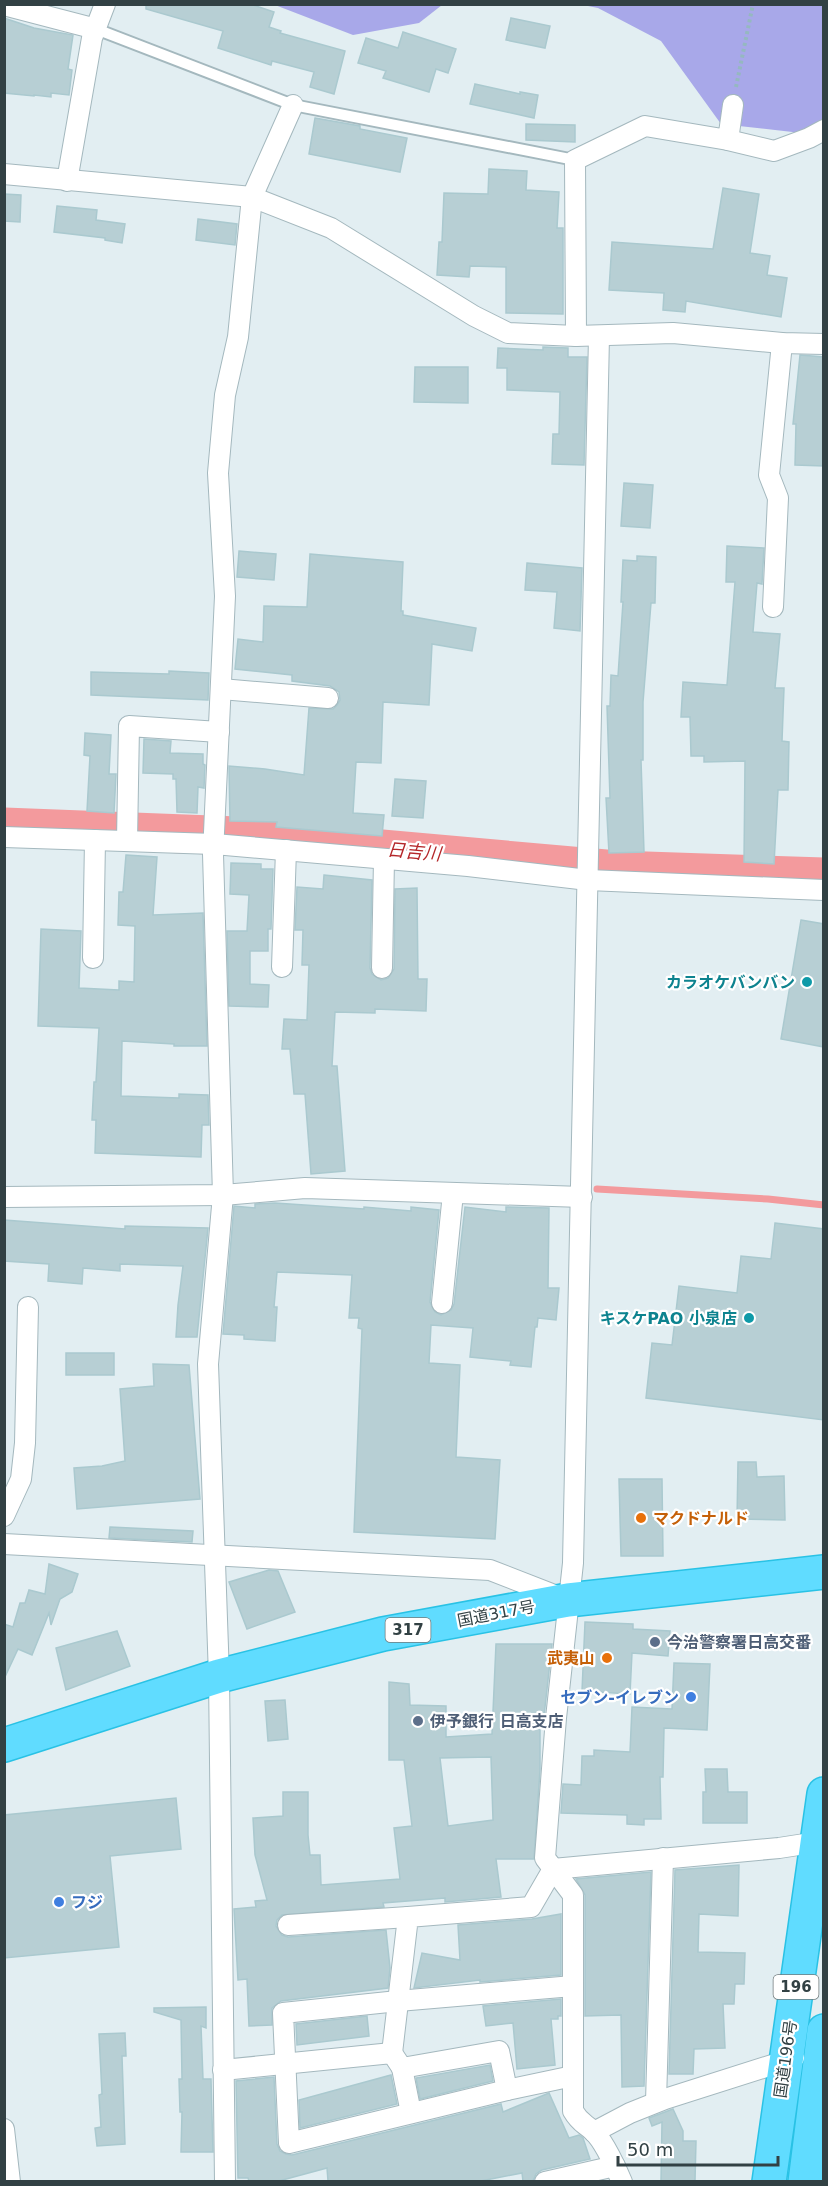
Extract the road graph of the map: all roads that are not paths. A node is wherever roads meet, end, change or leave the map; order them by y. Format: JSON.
{"nodes":[{"id":1,"x":105,"y":4,"type":"edge"},
{"id":2,"x":4,"y":5,"type":"edge"},
{"id":3,"x":96,"y":29,"type":"junction"},
{"id":4,"x":293,"y":105,"type":"junction"},
{"id":5,"x":733,"y":105,"type":"road end"},
{"id":6,"x":824,"y":129,"type":"edge"},
{"id":7,"x":728,"y":140,"type":"junction"},
{"id":8,"x":575,"y":160,"type":"junction"},
{"id":9,"x":4,"y":174,"type":"edge"},
{"id":10,"x":67,"y":181,"type":"junction"},
{"id":11,"x":252,"y":197,"type":"junction"},
{"id":12,"x":576,"y":336,"type":"junction"},
{"id":13,"x":599,"y":336,"type":"junction"},
{"id":14,"x":782,"y":343,"type":"junction"},
{"id":15,"x":824,"y":344,"type":"edge"},
{"id":16,"x":773,"y":607,"type":"dead end"},
{"id":17,"x":221,"y":689,"type":"junction"},
{"id":18,"x":328,"y":698,"type":"dead end"},
{"id":19,"x":219,"y":732,"type":"junction"},
{"id":20,"x":4,"y":837,"type":"edge"},
{"id":21,"x":95,"y":840,"type":"junction"},
{"id":22,"x":127,"y":841,"type":"junction"},
{"id":23,"x":214,"y":844,"type":"junction"},
{"id":24,"x":286,"y":850,"type":"junction"},
{"id":25,"x":384,"y":859,"type":"junction"},
{"id":26,"x":588,"y":880,"type":"junction"},
{"id":27,"x":824,"y":890,"type":"edge"},
{"id":28,"x":93,"y":958,"type":"dead end"},
{"id":29,"x":282,"y":967,"type":"dead end"},
{"id":30,"x":382,"y":968,"type":"dead end"},
{"id":31,"x":453,"y":1193,"type":"junction"},
{"id":32,"x":223,"y":1195,"type":"junction"},
{"id":33,"x":4,"y":1197,"type":"edge"},
{"id":34,"x":582,"y":1197,"type":"junction"},
{"id":35,"x":442,"y":1303,"type":"dead end"},
{"id":36,"x":28,"y":1307,"type":"dead end"},
{"id":37,"x":4,"y":1516,"type":"edge"},
{"id":38,"x":4,"y":1544,"type":"edge"},
{"id":39,"x":216,"y":1555,"type":"junction"},
{"id":40,"x":824,"y":1572,"type":"edge"},
{"id":41,"x":568,"y":1600,"type":"junction"},
{"id":42,"x":219,"y":1676,"type":"junction"},
{"id":43,"x":4,"y":1745,"type":"edge"},
{"id":44,"x":824,"y":1794,"type":"edge"},
{"id":45,"x":821,"y":1841,"type":"edge"},
{"id":46,"x":663,"y":1858,"type":"junction"},
{"id":47,"x":554,"y":1869,"type":"junction"},
{"id":48,"x":408,"y":1917,"type":"junction"},
{"id":49,"x":288,"y":1925,"type":"dead end"},
{"id":50,"x":573,"y":1986,"type":"junction"},
{"id":51,"x":398,"y":2001,"type":"junction"},
{"id":52,"x":822,"y":2046,"type":"edge"},
{"id":53,"x":785,"y":2059,"type":"junction"},
{"id":54,"x":397,"y":2061,"type":"junction"},
{"id":55,"x":286,"y":2064,"type":"junction"},
{"id":56,"x":223,"y":2070,"type":"junction"},
{"id":57,"x":573,"y":2076,"type":"junction"},
{"id":58,"x":507,"y":2090,"type":"junction"},
{"id":59,"x":657,"y":2102,"type":"junction"},
{"id":60,"x":411,"y":2113,"type":"junction"},
{"id":61,"x":4,"y":2129,"type":"edge"},
{"id":62,"x":594,"y":2132,"type":"junction"},
{"id":63,"x":618,"y":2174,"type":"edge"},
{"id":64,"x":767,"y":2177,"type":"edge"},
{"id":65,"x":806,"y":2178,"type":"edge"},
{"id":66,"x":10,"y":2181,"type":"edge"},
{"id":67,"x":225,"y":2181,"type":"edge"},
{"id":68,"x":545,"y":2181,"type":"edge"}],
"edges":[{"from":1,"to":3,"type":"street"},
{"from":2,"to":3,"type":"street"},
{"from":3,"to":4,"type":"lane"},
{"from":3,"to":10,"type":"street"},
{"from":4,"to":8,"type":"lane"},
{"from":4,"to":11,"type":"street"},
{"from":5,"to":7,"type":"street"},
{"from":6,"to":7,"type":"street"},
{"from":7,"to":8,"type":"street"},
{"from":8,"to":12,"type":"street"},
{"from":9,"to":10,"type":"street"},
{"from":10,"to":11,"type":"street"},
{"from":11,"to":12,"type":"street"},
{"from":11,"to":17,"type":"street"},
{"from":12,"to":13,"type":"street"},
{"from":13,"to":14,"type":"street"},
{"from":13,"to":26,"type":"street"},
{"from":14,"to":15,"type":"street"},
{"from":14,"to":16,"type":"street"},
{"from":17,"to":18,"type":"street"},
{"from":17,"to":19,"type":"street"},
{"from":19,"to":22,"type":"street"},
{"from":19,"to":23,"type":"street"},
{"from":20,"to":21,"type":"street"},
{"from":21,"to":22,"type":"street"},
{"from":21,"to":28,"type":"street"},
{"from":22,"to":23,"type":"street"},
{"from":23,"to":24,"type":"street"},
{"from":23,"to":32,"type":"street"},
{"from":24,"to":25,"type":"street"},
{"from":24,"to":29,"type":"street"},
{"from":25,"to":26,"type":"street"},
{"from":25,"to":30,"type":"street"},
{"from":26,"to":27,"type":"street"},
{"from":26,"to":34,"type":"street"},
{"from":31,"to":32,"type":"street"},
{"from":31,"to":34,"type":"street"},
{"from":31,"to":35,"type":"street"},
{"from":32,"to":33,"type":"street"},
{"from":32,"to":39,"type":"street"},
{"from":34,"to":41,"type":"street"},
{"from":36,"to":37,"type":"street"},
{"from":38,"to":39,"type":"street"},
{"from":39,"to":41,"type":"street"},
{"from":39,"to":42,"type":"street"},
{"from":40,"to":41,"type":"highway","name":"国道317号","number":"317"},
{"from":41,"to":42,"type":"highway","name":"国道317号","number":"317"},
{"from":41,"to":47,"type":"street"},
{"from":42,"to":43,"type":"highway","name":"国道317号","number":"317"},
{"from":42,"to":56,"type":"street"},
{"from":44,"to":45,"type":"highway","name":"国道196号","number":"196"},
{"from":45,"to":46,"type":"street"},
{"from":45,"to":53,"type":"highway","name":"国道196号","number":"196"},
{"from":46,"to":47,"type":"street"},
{"from":46,"to":59,"type":"street"},
{"from":47,"to":48,"type":"street"},
{"from":47,"to":50,"type":"street"},
{"from":48,"to":49,"type":"street"},
{"from":48,"to":51,"type":"street"},
{"from":50,"to":51,"type":"street"},
{"from":50,"to":57,"type":"street"},
{"from":51,"to":54,"type":"street"},
{"from":51,"to":55,"type":"street"},
{"from":52,"to":53,"type":"street"},
{"from":52,"to":65,"type":"highway","name":"国道196号"},
{"from":53,"to":59,"type":"street"},
{"from":53,"to":64,"type":"highway","name":"国道196号","number":"196"},
{"from":54,"to":55,"type":"street"},
{"from":54,"to":58,"type":"street"},
{"from":54,"to":60,"type":"street"},
{"from":55,"to":56,"type":"street"},
{"from":55,"to":60,"type":"street"},
{"from":56,"to":67,"type":"street"},
{"from":57,"to":58,"type":"street"},
{"from":57,"to":62,"type":"street"},
{"from":58,"to":60,"type":"street"},
{"from":59,"to":62,"type":"street"},
{"from":61,"to":66,"type":"street"},
{"from":62,"to":63,"type":"street"},
{"from":63,"to":68,"type":"street"}]}
